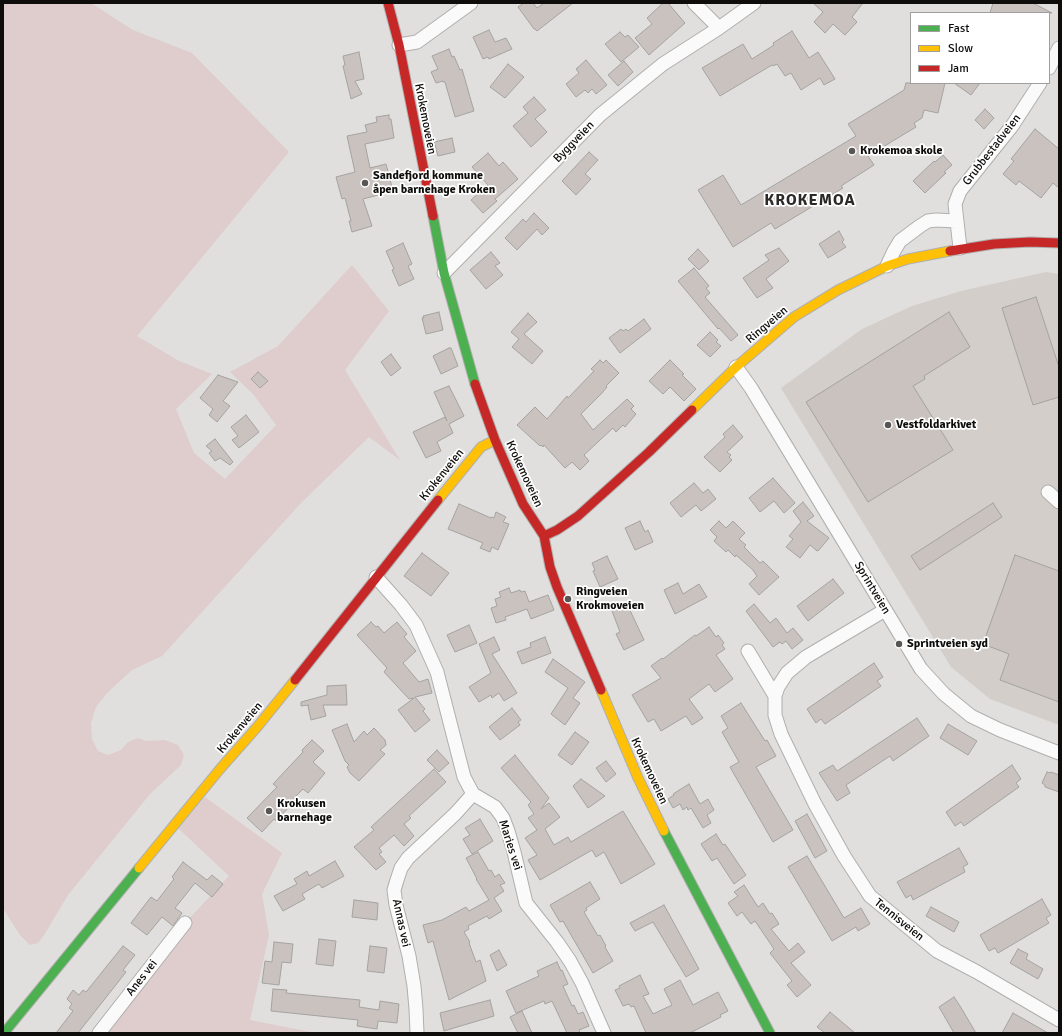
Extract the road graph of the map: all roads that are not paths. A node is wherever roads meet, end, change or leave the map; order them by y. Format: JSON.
{"nodes":[{"id":1,"x":388,"y":3,"type":"edge"},
{"id":2,"x":471,"y":3,"type":"edge"},
{"id":3,"x":694,"y":3,"type":"edge"},
{"id":4,"x":754,"y":3,"type":"edge"},
{"id":5,"x":719,"y":28,"type":"junction"},
{"id":6,"x":399,"y":45,"type":"junction"},
{"id":7,"x":1059,"y":48,"type":"edge"},
{"id":8,"x":1050,"y":66,"type":"edge"},
{"id":9,"x":1039,"y":84,"type":"edge"},
{"id":10,"x":956,"y":221,"type":"junction"},
{"id":11,"x":1059,"y":243,"type":"edge"},
{"id":12,"x":960,"y":248,"type":"junction"},
{"id":13,"x":888,"y":266,"type":"junction"},
{"id":14,"x":444,"y":273,"type":"junction"},
{"id":15,"x":736,"y":367,"type":"junction"},
{"id":16,"x":495,"y":440,"type":"junction"},
{"id":17,"x":1048,"y":492,"type":"dead end"},
{"id":18,"x":1059,"y":502,"type":"edge"},
{"id":19,"x":544,"y":536,"type":"junction"},
{"id":20,"x":376,"y":577,"type":"junction"},
{"id":21,"x":885,"y":610,"type":"junction"},
{"id":22,"x":748,"y":651,"type":"dead end"},
{"id":23,"x":775,"y":696,"type":"junction"},
{"id":24,"x":1059,"y":753,"type":"edge"},
{"id":25,"x":473,"y":794,"type":"junction"},
{"id":26,"x":185,"y":923,"type":"dead end"},
{"id":27,"x":1059,"y":1020,"type":"edge"},
{"id":28,"x":4,"y":1033,"type":"edge"},
{"id":29,"x":98,"y":1033,"type":"edge"},
{"id":30,"x":416,"y":1033,"type":"edge"},
{"id":31,"x":604,"y":1033,"type":"edge"},
{"id":32,"x":770,"y":1033,"type":"edge"}],
"edges":[{"from":1,"to":6,"type":"main road","name":"Krokemoveien"},
{"from":2,"to":6,"type":"street"},
{"from":3,"to":5,"type":"street"},
{"from":4,"to":5,"type":"street","name":"Byggveien"},
{"from":5,"to":14,"type":"street","name":"Byggveien"},
{"from":6,"to":14,"type":"main road","name":"Krokemoveien"},
{"from":7,"to":8,"type":"street"},
{"from":9,"to":10,"type":"street","name":"Grubbestadveien"},
{"from":10,"to":12,"type":"street","name":"Grubbestadveien"},
{"from":10,"to":13,"type":"street"},
{"from":11,"to":12,"type":"main road","name":"Ringveien"},
{"from":12,"to":13,"type":"main road","name":"Ringveien"},
{"from":13,"to":15,"type":"main road","name":"Ringveien"},
{"from":14,"to":16,"type":"main road","name":"Krokemoveien"},
{"from":15,"to":19,"type":"main road","name":"Ringveien"},
{"from":15,"to":21,"type":"street","name":"Sprintveien"},
{"from":16,"to":19,"type":"main road","name":"Krokemoveien"},
{"from":16,"to":20,"type":"main road","name":"Krokenveien"},
{"from":17,"to":18,"type":"street"},
{"from":19,"to":32,"type":"main road","name":"Krokemoveien"},
{"from":20,"to":25,"type":"street"},
{"from":20,"to":28,"type":"main road","name":"Krokenveien"},
{"from":21,"to":23,"type":"street","name":"Tennisveien"},
{"from":21,"to":24,"type":"street","name":"Sprintveien"},
{"from":22,"to":23,"type":"street","name":"Tennisveien"},
{"from":23,"to":27,"type":"street","name":"Tennisveien"},
{"from":25,"to":30,"type":"street","name":"Annas vei"},
{"from":25,"to":31,"type":"street","name":"Maries vei"},
{"from":26,"to":29,"type":"street","name":"Anes vei"}]}
